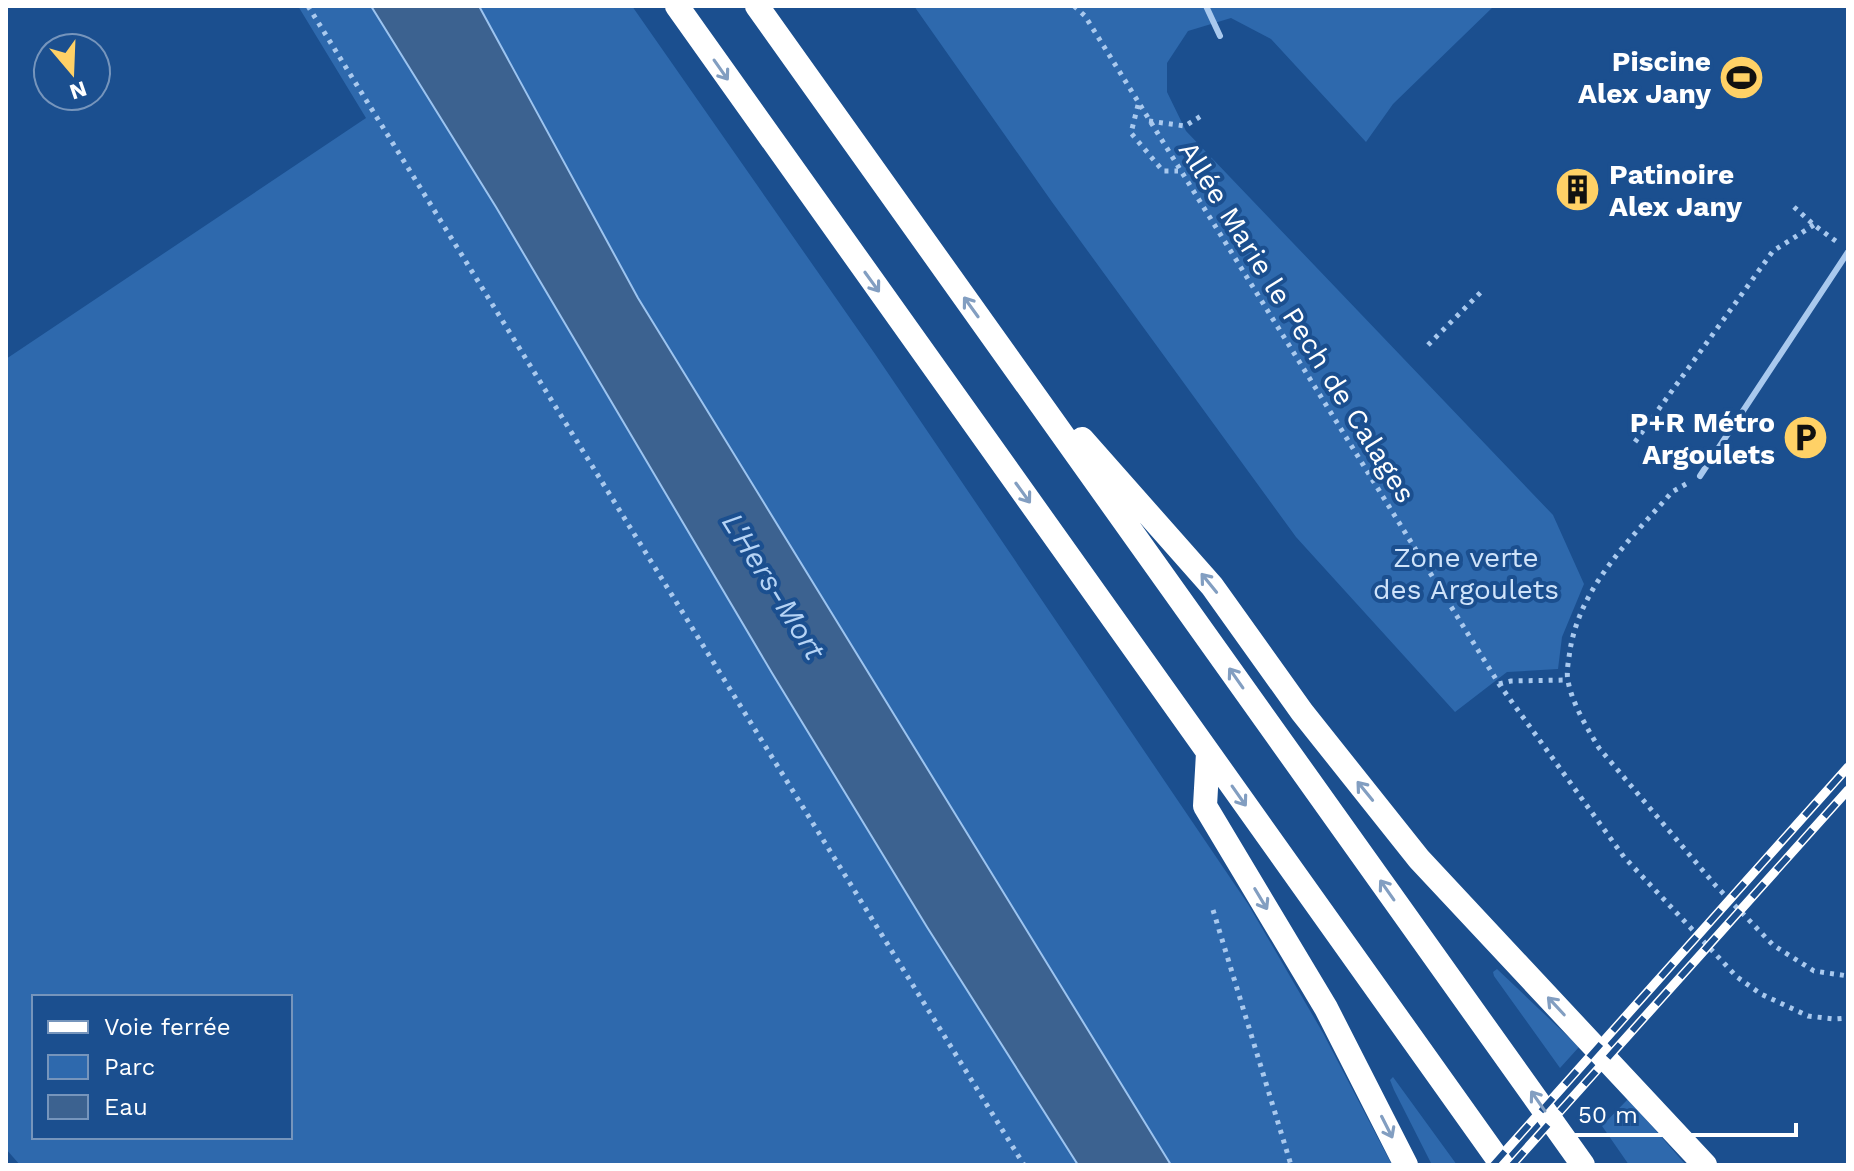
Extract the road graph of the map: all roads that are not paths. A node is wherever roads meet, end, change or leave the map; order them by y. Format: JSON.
{"nodes":[{"id":1,"x":677,"y":6,"type":"edge"},
{"id":2,"x":757,"y":6,"type":"edge"},
{"id":3,"x":1206,"y":6,"type":"edge"},
{"id":4,"x":1220,"y":36,"type":"dead end"},
{"id":5,"x":1848,"y":251,"type":"edge"},
{"id":6,"x":999,"y":346,"type":"junction"},
{"id":7,"x":1700,"y":476,"type":"road end"},
{"id":8,"x":1208,"y":753,"type":"junction"},
{"id":9,"x":1406,"y":1165,"type":"edge"},
{"id":10,"x":1502,"y":1165,"type":"edge"},
{"id":11,"x":1583,"y":1165,"type":"edge"},
{"id":12,"x":1705,"y":1165,"type":"edge"}],
"edges":[{"from":1,"to":8,"type":"highway","one_way":true},
{"from":6,"to":2,"type":"highway","one_way":true},
{"from":3,"to":4,"type":"lane"},
{"from":5,"to":7,"type":"lane"},
{"from":11,"to":6,"type":"highway","one_way":true},
{"from":12,"to":6,"type":"highway","one_way":true},
{"from":8,"to":9,"type":"highway","one_way":true},
{"from":8,"to":10,"type":"highway","one_way":true}]}
